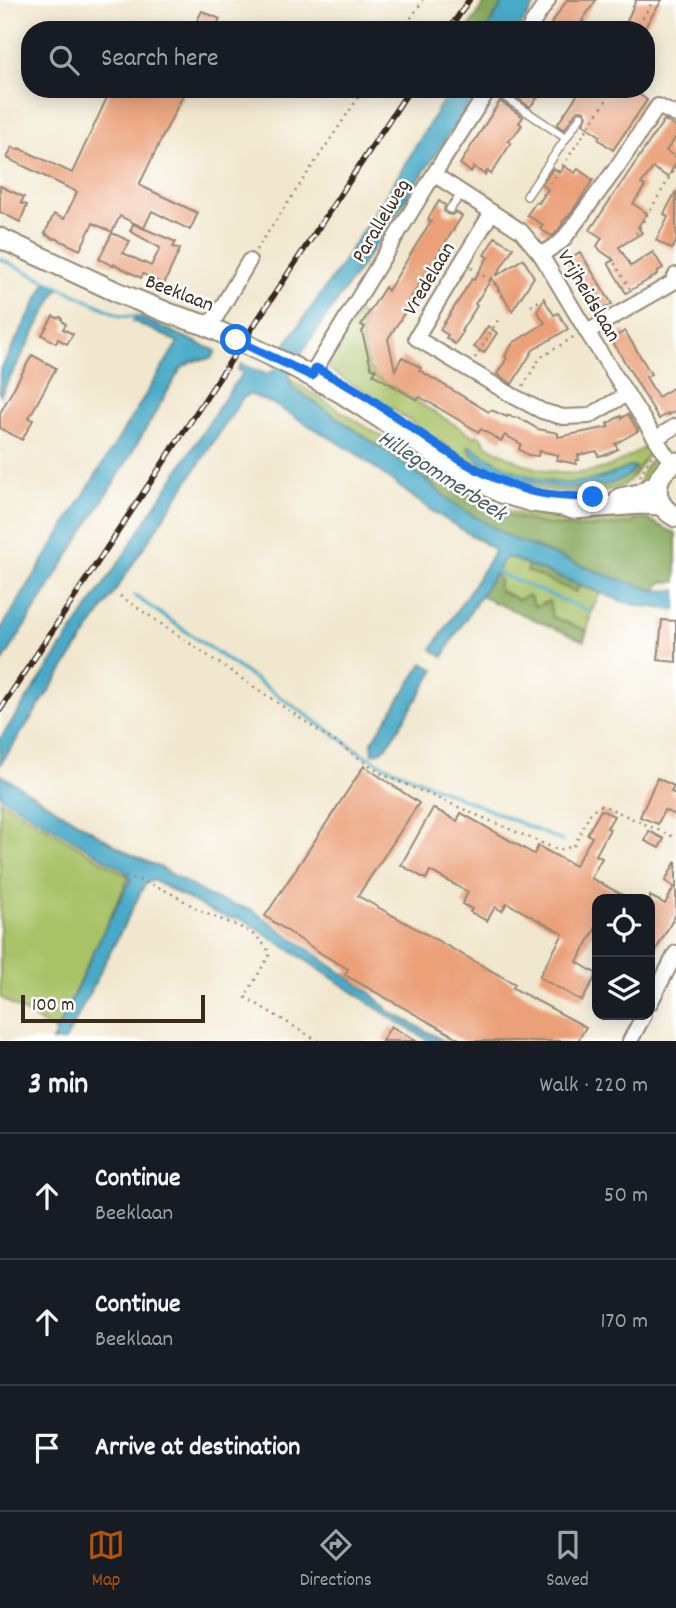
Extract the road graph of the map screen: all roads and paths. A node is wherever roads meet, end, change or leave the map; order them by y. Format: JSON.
{"nodes":[{"id":1,"x":423,"y":0,"type":"edge"},
{"id":2,"x":548,"y":0,"type":"edge"},
{"id":3,"x":654,"y":0,"type":"edge"},
{"id":4,"x":409,"y":21,"type":"edge"},
{"id":5,"x":534,"y":21,"type":"edge"},
{"id":6,"x":641,"y":21,"type":"edge"},
{"id":7,"x":358,"y":98,"type":"edge"},
{"id":8,"x":485,"y":98,"type":"edge"},
{"id":9,"x":505,"y":98,"type":"edge"},
{"id":10,"x":608,"y":98,"type":"dead end"},
{"id":11,"x":676,"y":115,"type":"edge"},
{"id":12,"x":581,"y":116,"type":"dead end"},
{"id":13,"x":566,"y":138,"type":"junction"},
{"id":14,"x":676,"y":167,"type":"edge"},
{"id":15,"x":442,"y":179,"type":"dead end"},
{"id":16,"x":462,"y":193,"type":"junction"},
{"id":17,"x":527,"y":196,"type":"dead end"},
{"id":18,"x":539,"y":201,"type":"dead end"},
{"id":19,"x":450,"y":209,"type":"dead end"},
{"id":20,"x":492,"y":212,"type":"junction"},
{"id":21,"x":636,"y":234,"type":"dead end"},
{"id":22,"x":0,"y":237,"type":"edge"},
{"id":23,"x":541,"y":255,"type":"junction"},
{"id":24,"x":611,"y":257,"type":"dead end"},
{"id":25,"x":249,"y":261,"type":"joint"},
{"id":26,"x":461,"y":262,"type":"junction"},
{"id":27,"x":676,"y":275,"type":"edge"},
{"id":28,"x":561,"y":287,"type":"junction"},
{"id":29,"x":503,"y":299,"type":"dead end"},
{"id":30,"x":639,"y":303,"type":"junction"},
{"id":31,"x":531,"y":306,"type":"dead end"},
{"id":32,"x":500,"y":317,"type":"dead end"},
{"id":33,"x":205,"y":325,"type":"junction"},
{"id":34,"x":587,"y":331,"type":"junction"},
{"id":35,"x":295,"y":367,"type":"junction"},
{"id":36,"x":468,"y":369,"type":"junction"},
{"id":37,"x":627,"y":394,"type":"junction"},
{"id":38,"x":515,"y":397,"type":"junction"},
{"id":39,"x":676,"y":426,"type":"edge"},
{"id":40,"x":667,"y":454,"type":"edge"},
{"id":41,"x":636,"y":480,"type":"dead end"},
{"id":42,"x":658,"y":484,"type":"junction"},
{"id":43,"x":563,"y":506,"type":"junction"},
{"id":44,"x":669,"y":511,"type":"edge"},
{"id":45,"x":120,"y":596,"type":"dead end"},
{"id":46,"x":676,"y":838,"type":"edge"},
{"id":47,"x":125,"y":877,"type":"dead end"},
{"id":48,"x":676,"y":953,"type":"edge"},
{"id":49,"x":655,"y":993,"type":"edge"},
{"id":50,"x":641,"y":1020,"type":"edge"},
{"id":51,"x":318,"y":1041,"type":"edge"},
{"id":52,"x":630,"y":1041,"type":"edge"}],
"edges":[{"from":1,"to":4,"type":"path"},
{"from":2,"to":5,"type":"street"},
{"from":3,"to":6,"type":"path"},
{"from":7,"to":25,"type":"path"},
{"from":8,"to":35,"type":"street","name":"Parallelweg"},
{"from":9,"to":13,"type":"lane"},
{"from":10,"to":18,"type":"path"},
{"from":11,"to":23,"type":"street"},
{"from":12,"to":13,"type":"lane"},
{"from":13,"to":17,"type":"lane"},
{"from":14,"to":21,"type":"path"},
{"from":15,"to":16,"type":"street","name":"Vrijheidslaan"},
{"from":16,"to":19,"type":"lane"},
{"from":16,"to":20,"type":"street","name":"Vrijheidslaan"},
{"from":20,"to":23,"type":"street","name":"Vrijheidslaan"},
{"from":20,"to":26,"type":"street","name":"Vredelaan"},
{"from":22,"to":33,"type":"main road","name":"Beeklaan"},
{"from":23,"to":28,"type":"street","name":"Vrijheidslaan"},
{"from":24,"to":30,"type":"path"},
{"from":25,"to":33,"type":"street"},
{"from":26,"to":29,"type":"path"},
{"from":26,"to":36,"type":"street","name":"Vredelaan"},
{"from":27,"to":30,"type":"street"},
{"from":28,"to":31,"type":"path"},
{"from":28,"to":34,"type":"street","name":"Vrijheidslaan"},
{"from":30,"to":34,"type":"street"},
{"from":32,"to":36,"type":"path"},
{"from":33,"to":35,"type":"main road","name":"Beeklaan"},
{"from":34,"to":37,"type":"street","name":"Vrijheidslaan"},
{"from":34,"to":38,"type":"path"},
{"from":35,"to":43,"type":"main road","name":"Beeklaan"},
{"from":36,"to":38,"type":"street","name":"Vredelaan"},
{"from":37,"to":38,"type":"street","name":"Vredelaan"},
{"from":37,"to":40,"type":"street","name":"Vrijheidslaan"},
{"from":39,"to":40,"type":"street"},
{"from":40,"to":41,"type":"path"},
{"from":40,"to":42,"type":"main road"},
{"from":42,"to":43,"type":"main road","name":"Beeklaan"},
{"from":42,"to":44,"type":"main road"},
{"from":43,"to":44,"type":"main road","name":"Beeklaan"},
{"from":45,"to":46,"type":"path"},
{"from":47,"to":51,"type":"path"},
{"from":48,"to":49,"type":"street"},
{"from":50,"to":52,"type":"street"}]}
